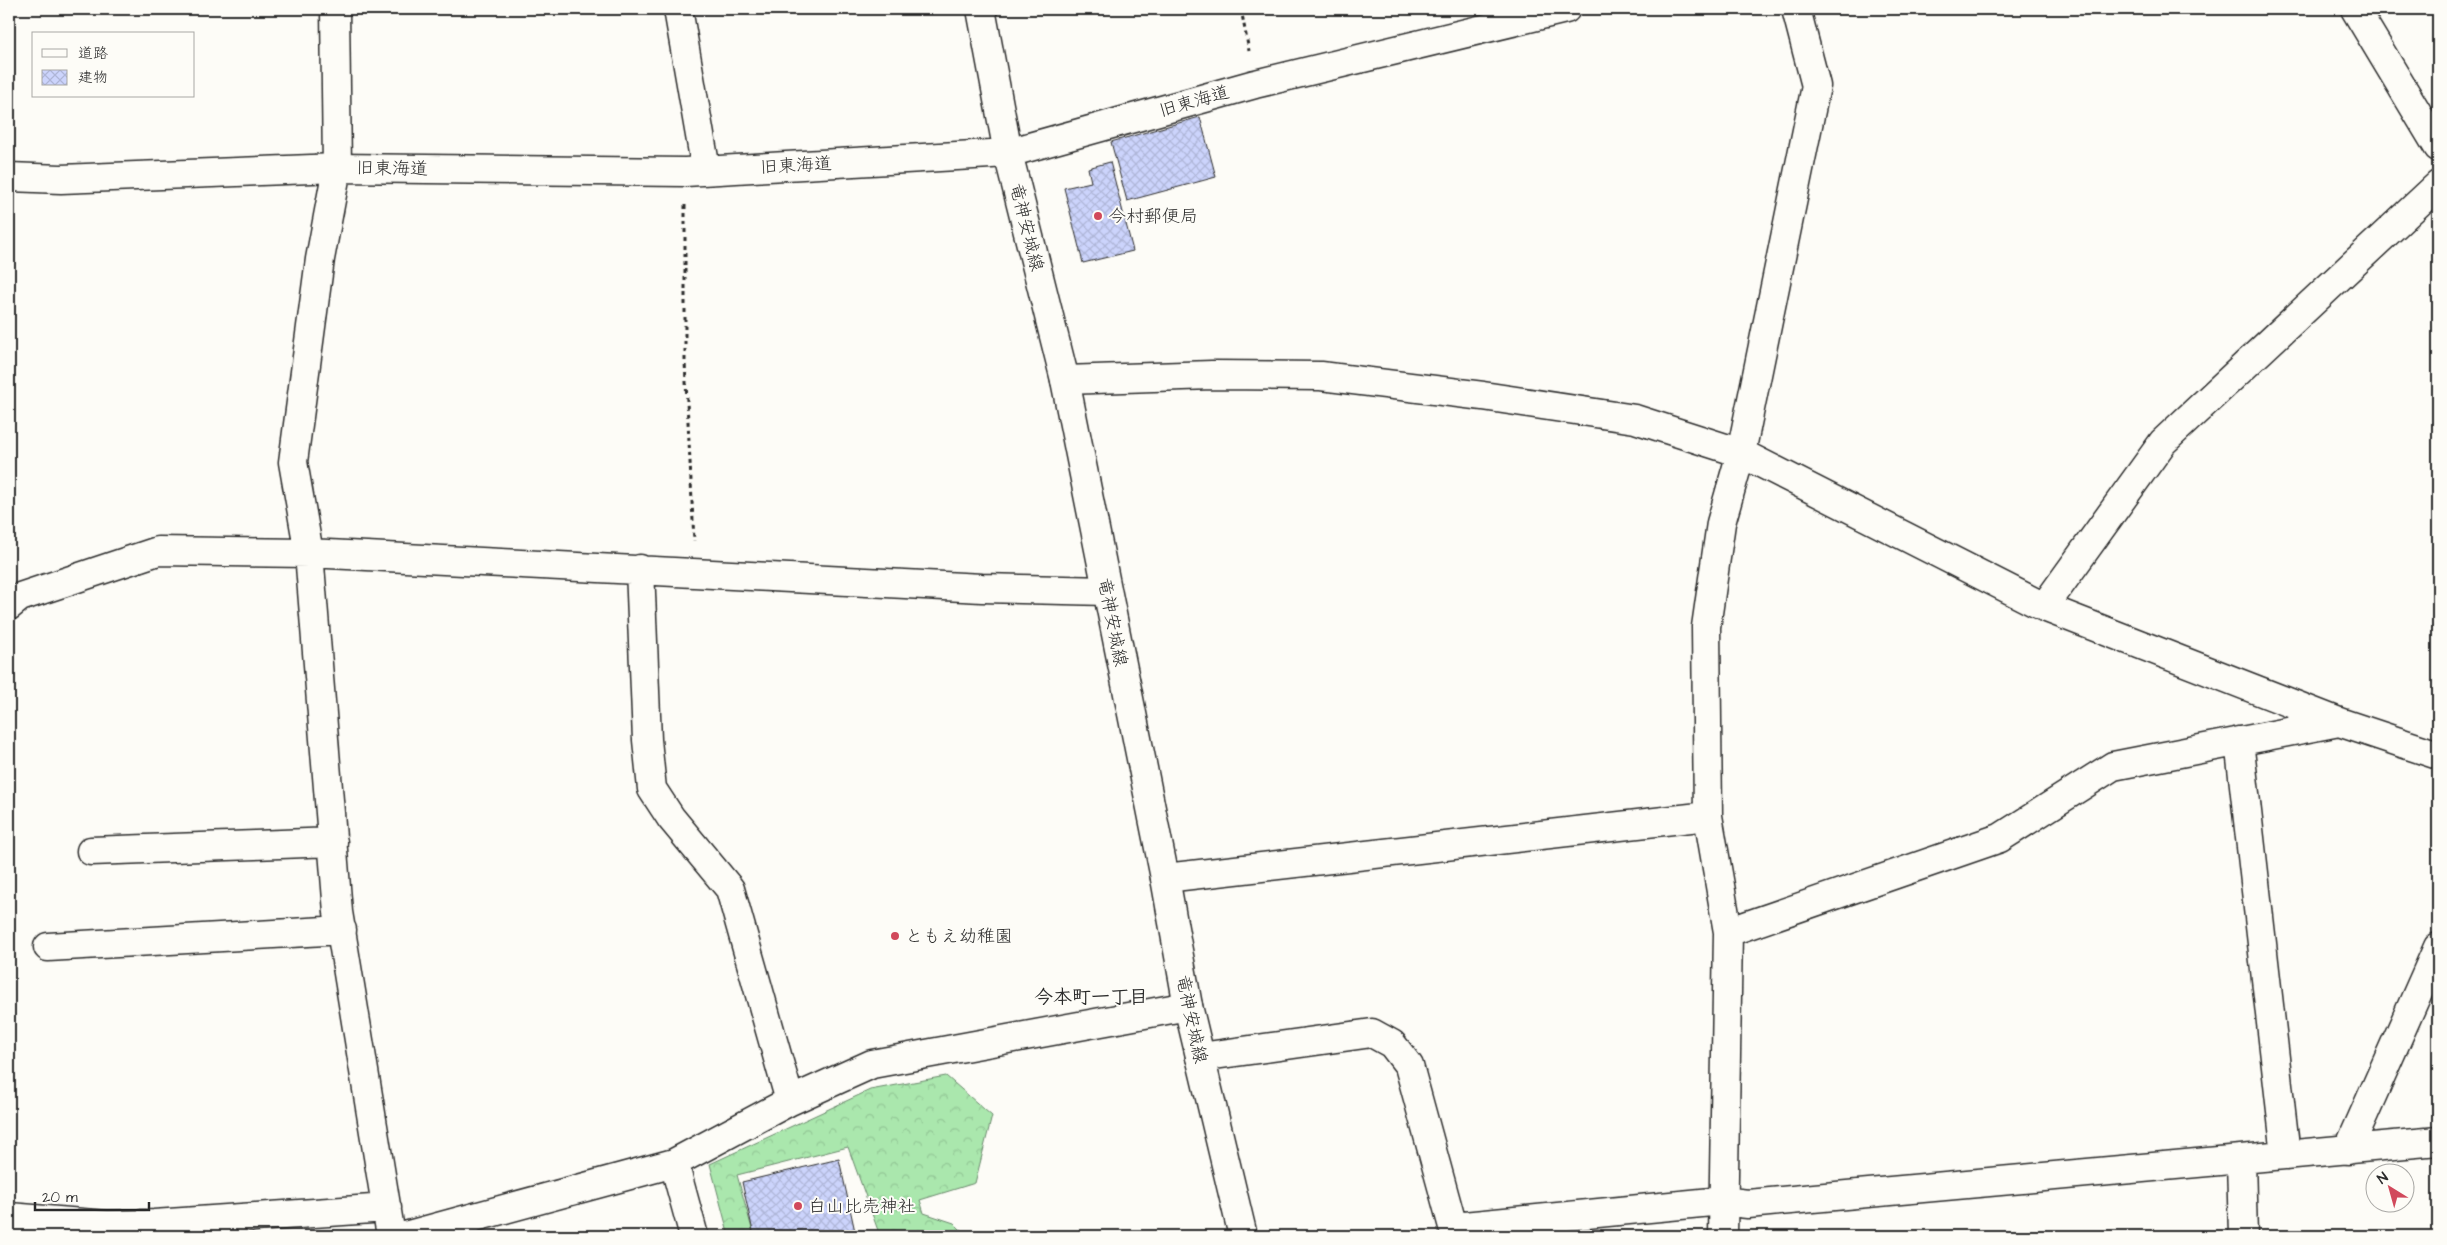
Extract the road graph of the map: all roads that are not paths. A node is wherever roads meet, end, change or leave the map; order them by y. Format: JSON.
{"nodes":[{"id":1,"x":335,"y":9,"type":"edge"},
{"id":2,"x":678,"y":9,"type":"edge"},
{"id":3,"x":981,"y":9,"type":"edge"},
{"id":4,"x":1566,"y":9,"type":"edge"},
{"id":5,"x":1796,"y":9,"type":"edge"},
{"id":6,"x":2355,"y":9,"type":"edge"},
{"id":7,"x":2438,"y":147,"type":"edge"},
{"id":8,"x":1008,"y":153,"type":"junction"},
{"id":9,"x":337,"y":168,"type":"junction"},
{"id":10,"x":696,"y":171,"type":"junction"},
{"id":11,"x":9,"y":177,"type":"edge"},
{"id":12,"x":2438,"y":185,"type":"edge"},
{"id":13,"x":1065,"y":380,"type":"junction"},
{"id":14,"x":1740,"y":453,"type":"junction"},
{"id":15,"x":310,"y":553,"type":"junction"},
{"id":16,"x":640,"y":569,"type":"junction"},
{"id":17,"x":1107,"y":591,"type":"junction"},
{"id":18,"x":9,"y":606,"type":"edge"},
{"id":19,"x":2044,"y":607,"type":"junction"},
{"id":20,"x":2339,"y":722,"type":"junction"},
{"id":21,"x":2239,"y":741,"type":"junction"},
{"id":22,"x":2438,"y":755,"type":"edge"},
{"id":23,"x":1708,"y":816,"type":"junction"},
{"id":24,"x":333,"y":842,"type":"junction"},
{"id":25,"x":91,"y":851,"type":"dead end"},
{"id":26,"x":1165,"y":878,"type":"junction"},
{"id":27,"x":342,"y":930,"type":"junction"},
{"id":28,"x":1728,"y":932,"type":"junction"},
{"id":29,"x":48,"y":947,"type":"dead end"},
{"id":30,"x":2438,"y":947,"type":"edge"},
{"id":31,"x":1188,"y":1006,"type":"junction"},
{"id":32,"x":1200,"y":1057,"type":"junction"},
{"id":33,"x":790,"y":1101,"type":"junction"},
{"id":34,"x":2438,"y":1141,"type":"edge"},
{"id":35,"x":2348,"y":1150,"type":"junction"},
{"id":36,"x":2286,"y":1155,"type":"junction"},
{"id":37,"x":2241,"y":1160,"type":"junction"},
{"id":38,"x":674,"y":1163,"type":"junction"},
{"id":39,"x":1722,"y":1202,"type":"junction"},
{"id":40,"x":387,"y":1208,"type":"junction"},
{"id":41,"x":9,"y":1217,"type":"edge"},
{"id":42,"x":154,"y":1230,"type":"edge"},
{"id":43,"x":391,"y":1236,"type":"edge"},
{"id":44,"x":405,"y":1236,"type":"edge"},
{"id":45,"x":694,"y":1236,"type":"edge"},
{"id":46,"x":1243,"y":1236,"type":"edge"},
{"id":47,"x":1723,"y":1236,"type":"edge"},
{"id":48,"x":2243,"y":1236,"type":"edge"}],
"edges":[{"from":1,"to":9,"type":"street"},
{"from":2,"to":10,"type":"street"},
{"from":3,"to":8,"type":"street","name":"竜神安城線"},
{"from":4,"to":8,"type":"street","name":"旧東海道"},
{"from":5,"to":14,"type":"street"},
{"from":6,"to":7,"type":"street"},
{"from":8,"to":10,"type":"street","name":"旧東海道"},
{"from":8,"to":13,"type":"street","name":"竜神安城線"},
{"from":9,"to":10,"type":"street","name":"旧東海道"},
{"from":9,"to":11,"type":"street","name":"旧東海道"},
{"from":9,"to":15,"type":"street"},
{"from":12,"to":19,"type":"street"},
{"from":13,"to":14,"type":"street"},
{"from":13,"to":17,"type":"street","name":"竜神安城線"},
{"from":14,"to":19,"type":"street"},
{"from":14,"to":23,"type":"street"},
{"from":15,"to":16,"type":"street"},
{"from":15,"to":18,"type":"street"},
{"from":15,"to":24,"type":"street"},
{"from":16,"to":17,"type":"street"},
{"from":16,"to":33,"type":"street"},
{"from":17,"to":26,"type":"street","name":"竜神安城線"},
{"from":19,"to":20,"type":"street"},
{"from":20,"to":21,"type":"street"},
{"from":20,"to":22,"type":"street"},
{"from":21,"to":28,"type":"street"},
{"from":21,"to":36,"type":"street"},
{"from":23,"to":26,"type":"street"},
{"from":23,"to":28,"type":"street"},
{"from":24,"to":25,"type":"street"},
{"from":24,"to":27,"type":"street"},
{"from":26,"to":31,"type":"street","name":"竜神安城線"},
{"from":27,"to":29,"type":"street"},
{"from":27,"to":40,"type":"street"},
{"from":28,"to":39,"type":"street"},
{"from":30,"to":35,"type":"street"},
{"from":31,"to":32,"type":"street","name":"竜神安城線"},
{"from":31,"to":33,"type":"street"},
{"from":32,"to":39,"type":"street"},
{"from":32,"to":46,"type":"street","name":"竜神安城線"},
{"from":33,"to":38,"type":"street"},
{"from":34,"to":35,"type":"street"},
{"from":35,"to":36,"type":"street"},
{"from":36,"to":37,"type":"street"},
{"from":37,"to":39,"type":"street"},
{"from":37,"to":48,"type":"street"},
{"from":38,"to":44,"type":"street"},
{"from":38,"to":45,"type":"street"},
{"from":39,"to":47,"type":"street"},
{"from":40,"to":42,"type":"street"},
{"from":40,"to":43,"type":"street"},
{"from":41,"to":42,"type":"street"}]}
